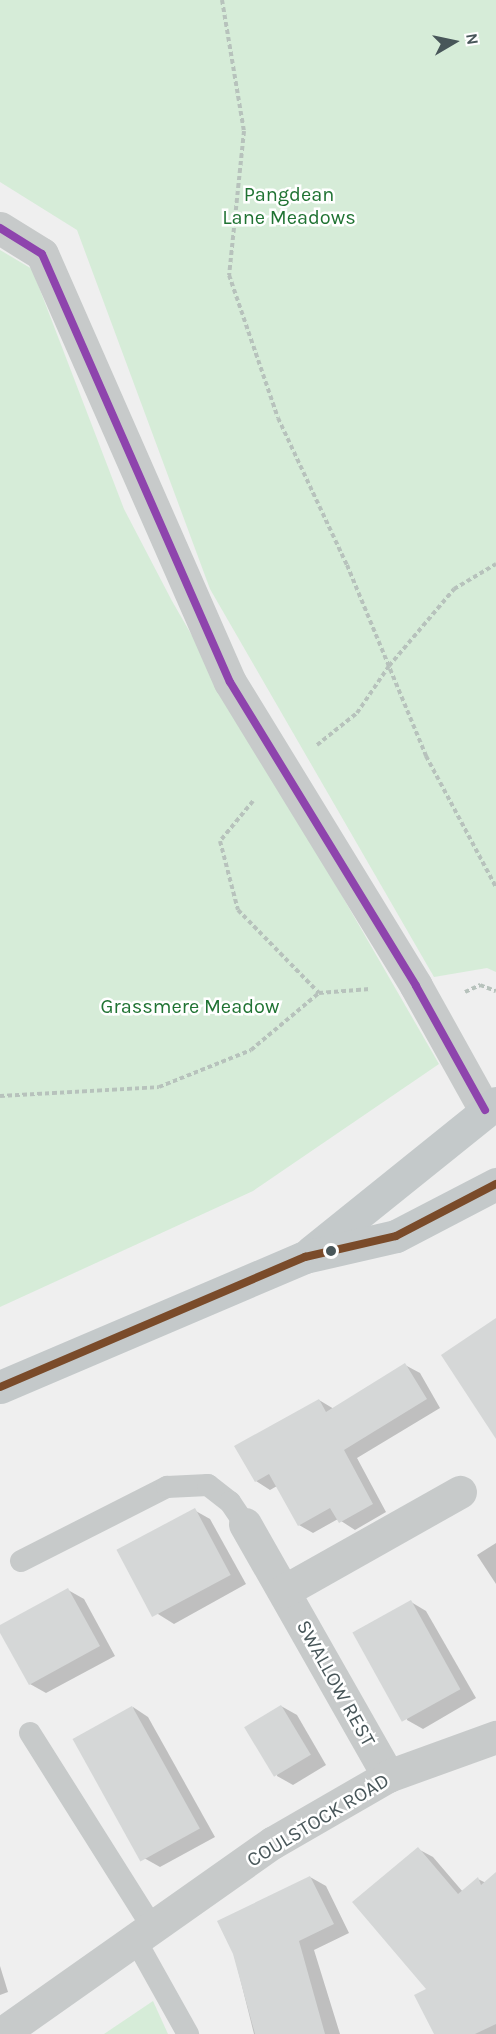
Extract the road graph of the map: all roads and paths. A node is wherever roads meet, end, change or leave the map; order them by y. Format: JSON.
{"nodes":[{"id":1,"x":222,"y":0,"type":"edge"},
{"id":2,"x":0,"y":228,"type":"edge"},
{"id":3,"x":496,"y":564,"type":"edge"},
{"id":4,"x":389,"y":666,"type":"junction"},
{"id":5,"x":496,"y":887,"type":"edge"},
{"id":6,"x":319,"y":993,"type":"dead end"},
{"id":7,"x":0,"y":1096,"type":"edge"},
{"id":8,"x":491,"y":1107,"type":"edge"},
{"id":9,"x":496,"y":1184,"type":"edge"},
{"id":10,"x":305,"y":1257,"type":"junction"},
{"id":11,"x":0,"y":1387,"type":"edge"},
{"id":12,"x":460,"y":1492,"type":"dead end"},
{"id":13,"x":245,"y":1524,"type":"joint"},
{"id":14,"x":21,"y":1561,"type":"dead end"},
{"id":15,"x":284,"y":1591,"type":"junction"},
{"id":16,"x":30,"y":1732,"type":"dead end"},
{"id":17,"x":496,"y":1737,"type":"edge"},
{"id":18,"x":388,"y":1776,"type":"junction"},
{"id":19,"x":145,"y":1935,"type":"junction"},
{"id":20,"x":1,"y":2034,"type":"edge"},
{"id":21,"x":188,"y":2034,"type":"edge"}],
"edges":[{"from":1,"to":4,"type":"path"},
{"from":2,"to":8,"type":"street"},
{"from":3,"to":4,"type":"path"},
{"from":4,"to":5,"type":"path"},
{"from":6,"to":7,"type":"path"},
{"from":8,"to":10,"type":"main road"},
{"from":9,"to":10,"type":"main road"},
{"from":10,"to":11,"type":"main road"},
{"from":12,"to":15,"type":"street"},
{"from":13,"to":14,"type":"lane","name":"SWALLOW REST"},
{"from":13,"to":15,"type":"street","name":"SWALLOW REST"},
{"from":15,"to":18,"type":"street","name":"SWALLOW REST"},
{"from":16,"to":19,"type":"lane"},
{"from":17,"to":18,"type":"street","name":"COULSTOCK ROAD"},
{"from":18,"to":19,"type":"street","name":"COULSTOCK ROAD"},
{"from":19,"to":20,"type":"street","name":"COULSTOCK ROAD"},
{"from":19,"to":21,"type":"lane"}]}
